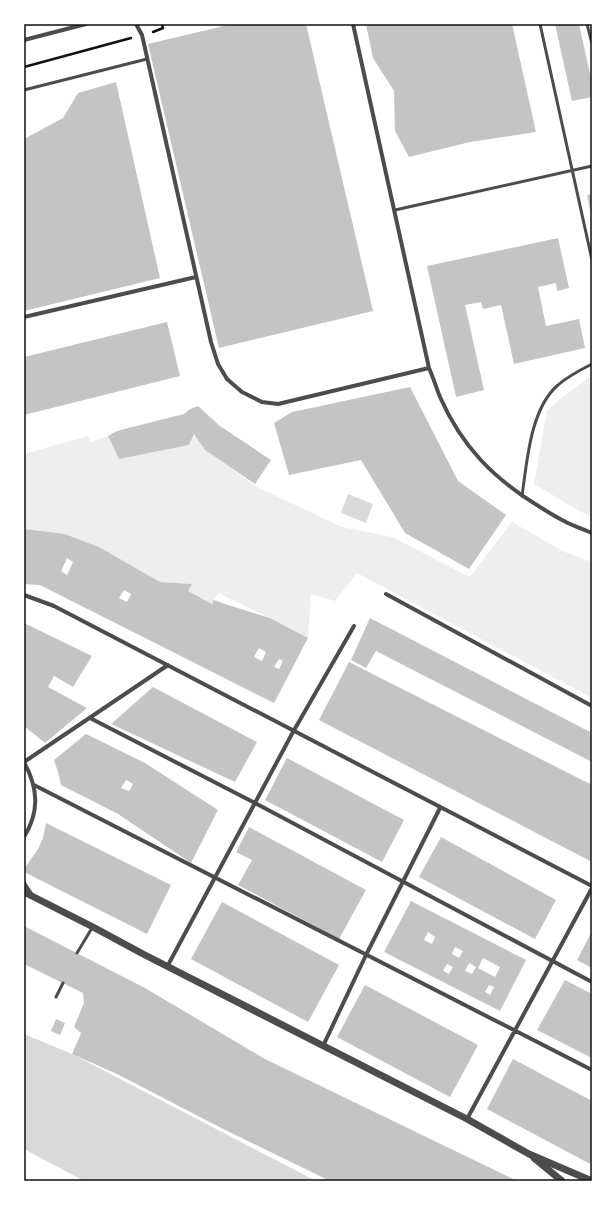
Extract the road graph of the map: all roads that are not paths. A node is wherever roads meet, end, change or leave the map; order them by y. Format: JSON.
{"nodes":[{"id":1,"x":86,"y":24,"type":"edge"},
{"id":2,"x":136,"y":24,"type":"edge"},
{"id":3,"x":353,"y":24,"type":"edge"},
{"id":4,"x":540,"y":24,"type":"edge"},
{"id":5,"x":587,"y":24,"type":"edge"},
{"id":6,"x":24,"y":40,"type":"edge"},
{"id":7,"x":592,"y":44,"type":"edge"},
{"id":8,"x":148,"y":59,"type":"junction"},
{"id":9,"x":24,"y":90,"type":"edge"},
{"id":10,"x":592,"y":166,"type":"edge"},
{"id":11,"x":572,"y":170,"type":"junction"},
{"id":12,"x":394,"y":210,"type":"junction"},
{"id":13,"x":592,"y":260,"type":"edge"},
{"id":14,"x":196,"y":277,"type":"junction"},
{"id":15,"x":24,"y":317,"type":"edge"},
{"id":16,"x":592,"y":364,"type":"edge"},
{"id":17,"x":429,"y":368,"type":"junction"},
{"id":18,"x":522,"y":496,"type":"junction"},
{"id":19,"x":592,"y":533,"type":"edge"},
{"id":20,"x":386,"y":594,"type":"dead end"},
{"id":21,"x":24,"y":596,"type":"edge"},
{"id":22,"x":354,"y":626,"type":"dead end"},
{"id":23,"x":168,"y":665,"type":"junction"},
{"id":24,"x":592,"y":706,"type":"edge"},
{"id":25,"x":90,"y":718,"type":"junction"},
{"id":26,"x":293,"y":732,"type":"junction"},
{"id":27,"x":24,"y":762,"type":"edge"},
{"id":28,"x":34,"y":785,"type":"junction"},
{"id":29,"x":255,"y":803,"type":"junction"},
{"id":30,"x":440,"y":808,"type":"junction"},
{"id":31,"x":24,"y":837,"type":"edge"},
{"id":32,"x":215,"y":878,"type":"junction"},
{"id":33,"x":403,"y":882,"type":"junction"},
{"id":34,"x":24,"y":883,"type":"edge"},
{"id":35,"x":592,"y":887,"type":"edge"},
{"id":36,"x":24,"y":892,"type":"edge"},
{"id":37,"x":33,"y":897,"type":"junction"},
{"id":38,"x":93,"y":927,"type":"junction"},
{"id":39,"x":76,"y":953,"type":"dead end"},
{"id":40,"x":366,"y":954,"type":"junction"},
{"id":41,"x":552,"y":961,"type":"junction"},
{"id":42,"x":167,"y":967,"type":"junction"},
{"id":43,"x":592,"y":982,"type":"edge"},
{"id":44,"x":63,"y":983,"type":"dead end"},
{"id":45,"x":56,"y":997,"type":"dead end"},
{"id":46,"x":515,"y":1031,"type":"junction"},
{"id":47,"x":323,"y":1046,"type":"junction"},
{"id":48,"x":592,"y":1070,"type":"edge"},
{"id":49,"x":467,"y":1119,"type":"junction"},
{"id":50,"x":529,"y":1154,"type":"junction"},
{"id":51,"x":562,"y":1181,"type":"edge"},
{"id":52,"x":592,"y":1181,"type":"edge"}],
"edges":[{"from":1,"to":6,"type":"street"},
{"from":2,"to":8,"type":"street"},
{"from":3,"to":12,"type":"street"},
{"from":4,"to":11,"type":"lane"},
{"from":5,"to":7,"type":"lane"},
{"from":8,"to":9,"type":"lane"},
{"from":8,"to":14,"type":"street"},
{"from":10,"to":11,"type":"lane"},
{"from":11,"to":12,"type":"lane"},
{"from":11,"to":13,"type":"lane"},
{"from":12,"to":17,"type":"street"},
{"from":14,"to":15,"type":"street"},
{"from":14,"to":17,"type":"street"},
{"from":16,"to":18,"type":"lane"},
{"from":17,"to":18,"type":"street"},
{"from":18,"to":19,"type":"street"},
{"from":20,"to":24,"type":"street"},
{"from":21,"to":23,"type":"street"},
{"from":22,"to":26,"type":"street"},
{"from":23,"to":25,"type":"street"},
{"from":23,"to":26,"type":"street"},
{"from":25,"to":27,"type":"street"},
{"from":25,"to":29,"type":"street"},
{"from":26,"to":29,"type":"street"},
{"from":26,"to":30,"type":"street"},
{"from":27,"to":28,"type":"street"},
{"from":28,"to":31,"type":"street"},
{"from":28,"to":32,"type":"street"},
{"from":29,"to":32,"type":"street"},
{"from":29,"to":33,"type":"street"},
{"from":30,"to":33,"type":"street"},
{"from":30,"to":35,"type":"street"},
{"from":32,"to":40,"type":"street"},
{"from":32,"to":42,"type":"street"},
{"from":33,"to":40,"type":"street"},
{"from":33,"to":41,"type":"street"},
{"from":34,"to":37,"type":"street"},
{"from":35,"to":41,"type":"street"},
{"from":36,"to":37,"type":"street"},
{"from":37,"to":38,"type":"street"},
{"from":38,"to":39,"type":"lane"},
{"from":38,"to":42,"type":"street"},
{"from":40,"to":46,"type":"street"},
{"from":40,"to":47,"type":"street"},
{"from":41,"to":43,"type":"street"},
{"from":41,"to":46,"type":"street"},
{"from":42,"to":47,"type":"street"},
{"from":44,"to":45,"type":"lane"},
{"from":46,"to":48,"type":"street"},
{"from":46,"to":49,"type":"street"},
{"from":47,"to":49,"type":"street"},
{"from":49,"to":50,"type":"street"},
{"from":50,"to":51,"type":"street"},
{"from":50,"to":52,"type":"street"}]}
